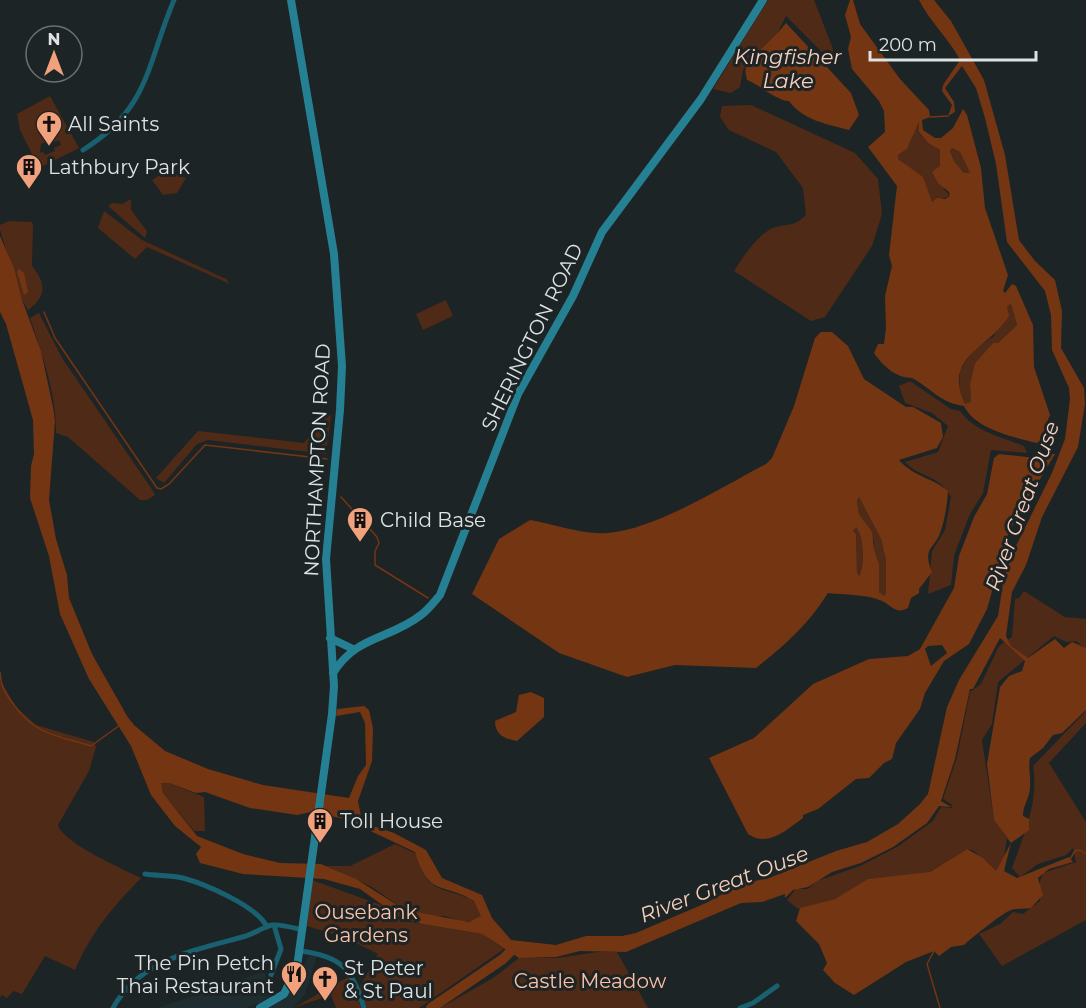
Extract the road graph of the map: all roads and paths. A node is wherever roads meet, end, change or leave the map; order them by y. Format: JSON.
{"nodes":[{"id":1,"x":174,"y":0,"type":"edge"},
{"id":2,"x":291,"y":0,"type":"edge"},
{"id":3,"x":764,"y":0,"type":"edge"},
{"id":4,"x":82,"y":150,"type":"dead end"},
{"id":5,"x":330,"y":638,"type":"junction"},
{"id":6,"x":353,"y":649,"type":"junction"},
{"id":7,"x":333,"y":674,"type":"junction"},
{"id":8,"x":146,"y":874,"type":"dead end"},
{"id":9,"x":274,"y":925,"type":"junction"},
{"id":10,"x":267,"y":927,"type":"junction"},
{"id":11,"x":303,"y":930,"type":"junction"},
{"id":12,"x":300,"y":951,"type":"junction"},
{"id":13,"x":271,"y":975,"type":"dead end"},
{"id":14,"x":777,"y":986,"type":"dead end"},
{"id":15,"x":755,"y":1006,"type":"edge"},
{"id":16,"x":113,"y":1008,"type":"edge"},
{"id":17,"x":260,"y":1008,"type":"edge"},
{"id":18,"x":364,"y":1008,"type":"edge"},
{"id":19,"x":741,"y":1008,"type":"edge"}],
"edges":[{"from":1,"to":4,"type":"street"},
{"from":2,"to":5,"type":"main road","name":"NORTHAMPTON ROAD"},
{"from":3,"to":6,"type":"main road","name":"SHERINGTON ROAD"},
{"from":5,"to":6,"type":"main road"},
{"from":5,"to":7,"type":"main road","name":"NORTHAMPTON ROAD"},
{"from":6,"to":7,"type":"main road","name":"SHERINGTON ROAD"},
{"from":7,"to":11,"type":"main road","name":"NORTHAMPTON ROAD"},
{"from":8,"to":10,"type":"street"},
{"from":9,"to":10,"type":"street"},
{"from":9,"to":11,"type":"street"},
{"from":9,"to":13,"type":"street"},
{"from":10,"to":16,"type":"street"},
{"from":11,"to":12,"type":"main road","name":"NORTHAMPTON ROAD"},
{"from":12,"to":17,"type":"main road","name":"NORTHAMPTON ROAD"},
{"from":12,"to":18,"type":"street"},
{"from":14,"to":15,"type":"street"},
{"from":15,"to":19,"type":"street"}]}
